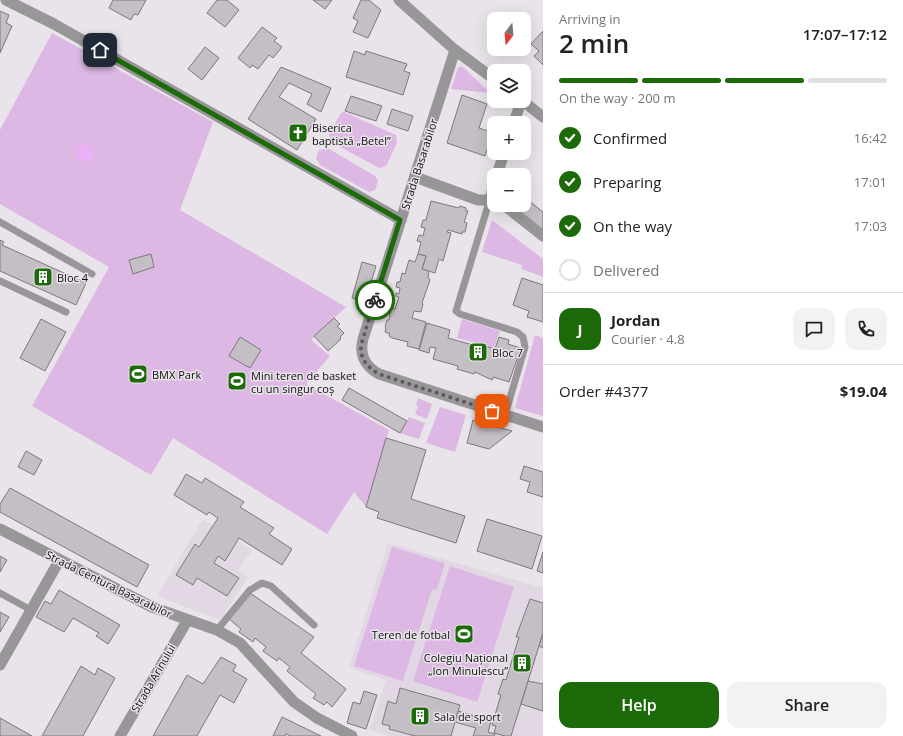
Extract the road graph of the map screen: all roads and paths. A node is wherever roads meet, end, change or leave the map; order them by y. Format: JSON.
{"nodes":[{"id":1,"x":6,"y":0,"type":"edge"},
{"id":2,"x":399,"y":0,"type":"edge"},
{"id":3,"x":455,"y":50,"type":"junction"},
{"id":4,"x":487,"y":74,"type":"edge"},
{"id":5,"x":531,"y":108,"type":"edge"},
{"id":6,"x":543,"y":117,"type":"edge"},
{"id":7,"x":414,"y":177,"type":"junction"},
{"id":8,"x":487,"y":200,"type":"edge"},
{"id":9,"x":488,"y":212,"type":"edge"},
{"id":10,"x":513,"y":212,"type":"edge"},
{"id":11,"x":400,"y":220,"type":"junction"},
{"id":12,"x":0,"y":222,"type":"edge"},
{"id":13,"x":543,"y":236,"type":"edge"},
{"id":14,"x":92,"y":274,"type":"dead end"},
{"id":15,"x":0,"y":281,"type":"edge"},
{"id":16,"x":66,"y":312,"type":"dead end"},
{"id":17,"x":505,"y":415,"type":"junction"},
{"id":18,"x":543,"y":427,"type":"edge"},
{"id":19,"x":0,"y":529,"type":"edge"},
{"id":20,"x":59,"y":561,"type":"junction"},
{"id":21,"x":0,"y":593,"type":"edge"},
{"id":22,"x":31,"y":610,"type":"junction"},
{"id":23,"x":187,"y":620,"type":"junction"},
{"id":24,"x":314,"y":625,"type":"dead end"},
{"id":25,"x":217,"y":630,"type":"junction"},
{"id":26,"x":0,"y":665,"type":"edge"},
{"id":27,"x":120,"y":736,"type":"edge"},
{"id":28,"x":352,"y":736,"type":"edge"}],
"edges":[{"from":1,"to":11,"type":"street"},
{"from":2,"to":3,"type":"street"},
{"from":3,"to":4,"type":"street"},
{"from":3,"to":7,"type":"street","name":"Strada Basarabilor"},
{"from":5,"to":6,"type":"street"},
{"from":7,"to":8,"type":"street"},
{"from":7,"to":11,"type":"street","name":"Strada Basarabilor"},
{"from":9,"to":17,"type":"lane"},
{"from":10,"to":13,"type":"street"},
{"from":11,"to":17,"type":"street","name":"Strada Basarabilor"},
{"from":12,"to":14,"type":"lane"},
{"from":15,"to":16,"type":"lane"},
{"from":17,"to":18,"type":"street","name":"Strada Basarabilor"},
{"from":19,"to":20,"type":"street","name":"Strada Centura Basarabilor"},
{"from":20,"to":22,"type":"street"},
{"from":20,"to":23,"type":"street","name":"Strada Centura Basarabilor"},
{"from":21,"to":22,"type":"lane"},
{"from":22,"to":26,"type":"street"},
{"from":23,"to":25,"type":"street","name":"Strada Centura Basarabilor"},
{"from":23,"to":27,"type":"street","name":"Strada Arinului"},
{"from":24,"to":25,"type":"lane"},
{"from":25,"to":28,"type":"street","name":"Strada Centura Basarabilor"}]}
